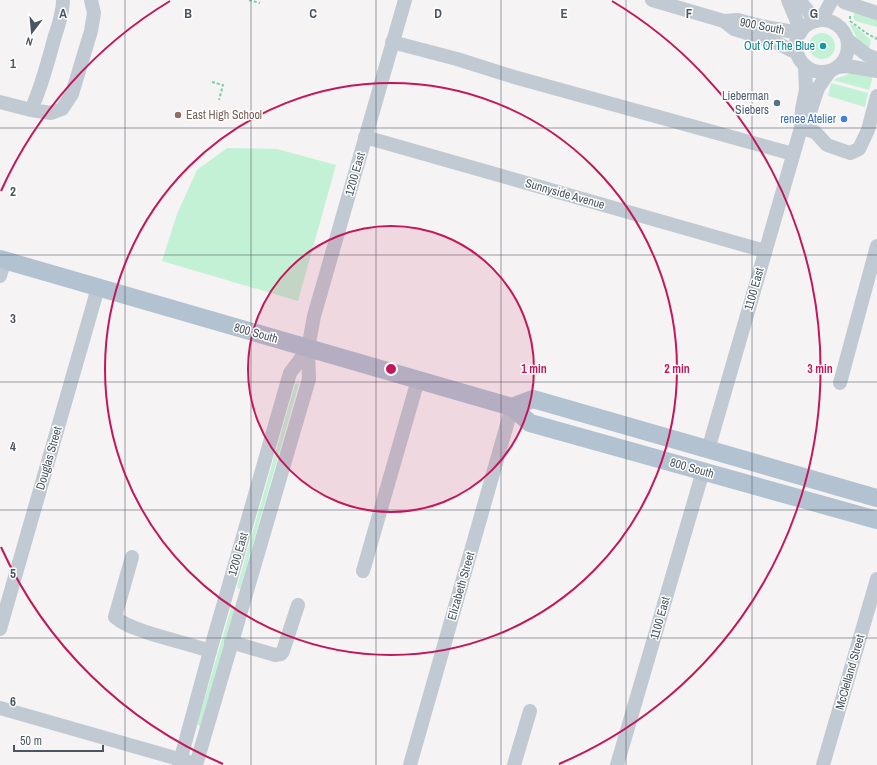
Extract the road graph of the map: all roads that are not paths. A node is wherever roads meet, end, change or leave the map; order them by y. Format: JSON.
{"nodes":[{"id":1,"x":63,"y":0,"type":"edge"},
{"id":2,"x":90,"y":0,"type":"edge"},
{"id":3,"x":405,"y":0,"type":"edge"},
{"id":4,"x":652,"y":0,"type":"edge"},
{"id":5,"x":788,"y":0,"type":"edge"},
{"id":6,"x":799,"y":0,"type":"edge"},
{"id":7,"x":840,"y":1,"type":"edge"},
{"id":8,"x":877,"y":13,"type":"edge"},
{"id":9,"x":724,"y":21,"type":"junction"},
{"id":10,"x":819,"y":21,"type":"junction"},
{"id":11,"x":844,"y":23,"type":"junction"},
{"id":12,"x":800,"y":32,"type":"junction"},
{"id":13,"x":848,"y":40,"type":"junction"},
{"id":14,"x":392,"y":42,"type":"junction"},
{"id":15,"x":797,"y":53,"type":"junction"},
{"id":16,"x":877,"y":59,"type":"edge"},
{"id":17,"x":805,"y":66,"type":"junction"},
{"id":18,"x":834,"y":69,"type":"junction"},
{"id":19,"x":877,"y":71,"type":"edge"},
{"id":20,"x":877,"y":96,"type":"edge"},
{"id":21,"x":0,"y":102,"type":"edge"},
{"id":22,"x":31,"y":110,"type":"junction"},
{"id":23,"x":800,"y":128,"type":"junction"},
{"id":24,"x":365,"y":137,"type":"junction"},
{"id":25,"x":793,"y":154,"type":"junction"},
{"id":26,"x":877,"y":246,"type":"edge"},
{"id":27,"x":765,"y":251,"type":"junction"},
{"id":28,"x":2,"y":265,"type":"edge"},
{"id":29,"x":98,"y":288,"type":"junction"},
{"id":30,"x":308,"y":349,"type":"junction"},
{"id":31,"x":418,"y":380,"type":"junction"},
{"id":32,"x":840,"y":383,"type":"dead end"},
{"id":33,"x":512,"y":407,"type":"junction"},
{"id":34,"x":708,"y":450,"type":"junction"},
{"id":35,"x":703,"y":471,"type":"junction"},
{"id":36,"x":877,"y":498,"type":"edge"},
{"id":37,"x":877,"y":520,"type":"edge"},
{"id":38,"x":132,"y":557,"type":"dead end"},
{"id":39,"x":363,"y":571,"type":"dead end"},
{"id":40,"x":877,"y":579,"type":"edge"},
{"id":41,"x":226,"y":596,"type":"junction"},
{"id":42,"x":244,"y":600,"type":"junction"},
{"id":43,"x":298,"y":605,"type":"dead end"},
{"id":44,"x":0,"y":629,"type":"edge"},
{"id":45,"x":231,"y":642,"type":"junction"},
{"id":46,"x":210,"y":651,"type":"junction"},
{"id":47,"x":0,"y":708,"type":"edge"},
{"id":48,"x":530,"y":711,"type":"dead end"},
{"id":49,"x":180,"y":762,"type":"edge"},
{"id":50,"x":198,"y":765,"type":"edge"},
{"id":51,"x":410,"y":765,"type":"edge"},
{"id":52,"x":514,"y":765,"type":"edge"},
{"id":53,"x":617,"y":765,"type":"edge"},
{"id":54,"x":823,"y":765,"type":"edge"}],
"edges":[{"from":1,"to":22,"type":"street"},
{"from":2,"to":22,"type":"street"},
{"from":3,"to":14,"type":"street","name":"1200 East"},
{"from":4,"to":9,"type":"street","name":"900 South"},
{"from":5,"to":12,"type":"street"},
{"from":6,"to":10,"type":"street"},
{"from":7,"to":8,"type":"street"},
{"from":7,"to":10,"type":"street"},
{"from":7,"to":11,"type":"street"},
{"from":9,"to":12,"type":"street","name":"900 South"},
{"from":9,"to":15,"type":"street","name":"900 South"},
{"from":10,"to":11,"type":"street"},
{"from":10,"to":12,"type":"street"},
{"from":11,"to":13,"type":"street"},
{"from":12,"to":15,"type":"street"},
{"from":13,"to":16,"type":"street"},
{"from":13,"to":18,"type":"street"},
{"from":14,"to":24,"type":"street","name":"1200 East"},
{"from":14,"to":25,"type":"street"},
{"from":15,"to":17,"type":"street"},
{"from":17,"to":18,"type":"street"},
{"from":17,"to":23,"type":"street","name":"1100 East"},
{"from":18,"to":19,"type":"street"},
{"from":18,"to":23,"type":"street","name":"1100 East"},
{"from":20,"to":23,"type":"street"},
{"from":21,"to":22,"type":"street"},
{"from":23,"to":25,"type":"street","name":"1100 East"},
{"from":24,"to":27,"type":"street","name":"Sunnyside Avenue"},
{"from":24,"to":30,"type":"street","name":"1200 East"},
{"from":25,"to":27,"type":"street","name":"1100 East"},
{"from":26,"to":32,"type":"street"},
{"from":27,"to":34,"type":"street","name":"1100 East"},
{"from":28,"to":29,"type":"main road","name":"800 South"},
{"from":29,"to":30,"type":"main road","name":"800 South"},
{"from":29,"to":44,"type":"street","name":"Douglas Street"},
{"from":30,"to":31,"type":"main road","name":"800 South"},
{"from":30,"to":41,"type":"street","name":"1200 East"},
{"from":30,"to":42,"type":"street","name":"1200 East"},
{"from":31,"to":33,"type":"main road","name":"800 South"},
{"from":31,"to":39,"type":"street"},
{"from":33,"to":34,"type":"main road","name":"800 South"},
{"from":33,"to":35,"type":"main road","name":"800 South"},
{"from":33,"to":51,"type":"street","name":"Elizabeth Street"},
{"from":34,"to":36,"type":"main road","name":"800 South"},
{"from":35,"to":37,"type":"main road","name":"800 South"},
{"from":35,"to":53,"type":"street","name":"1100 East"},
{"from":38,"to":46,"type":"street"},
{"from":40,"to":54,"type":"street","name":"McClelland Street"},
{"from":41,"to":42,"type":"street"},
{"from":41,"to":46,"type":"street","name":"1200 East"},
{"from":42,"to":45,"type":"street","name":"1200 East"},
{"from":43,"to":45,"type":"street"},
{"from":45,"to":50,"type":"street","name":"1200 East"},
{"from":46,"to":49,"type":"street","name":"1200 East"},
{"from":47,"to":49,"type":"street"},
{"from":48,"to":52,"type":"street"},
{"from":49,"to":50,"type":"street"}]}
